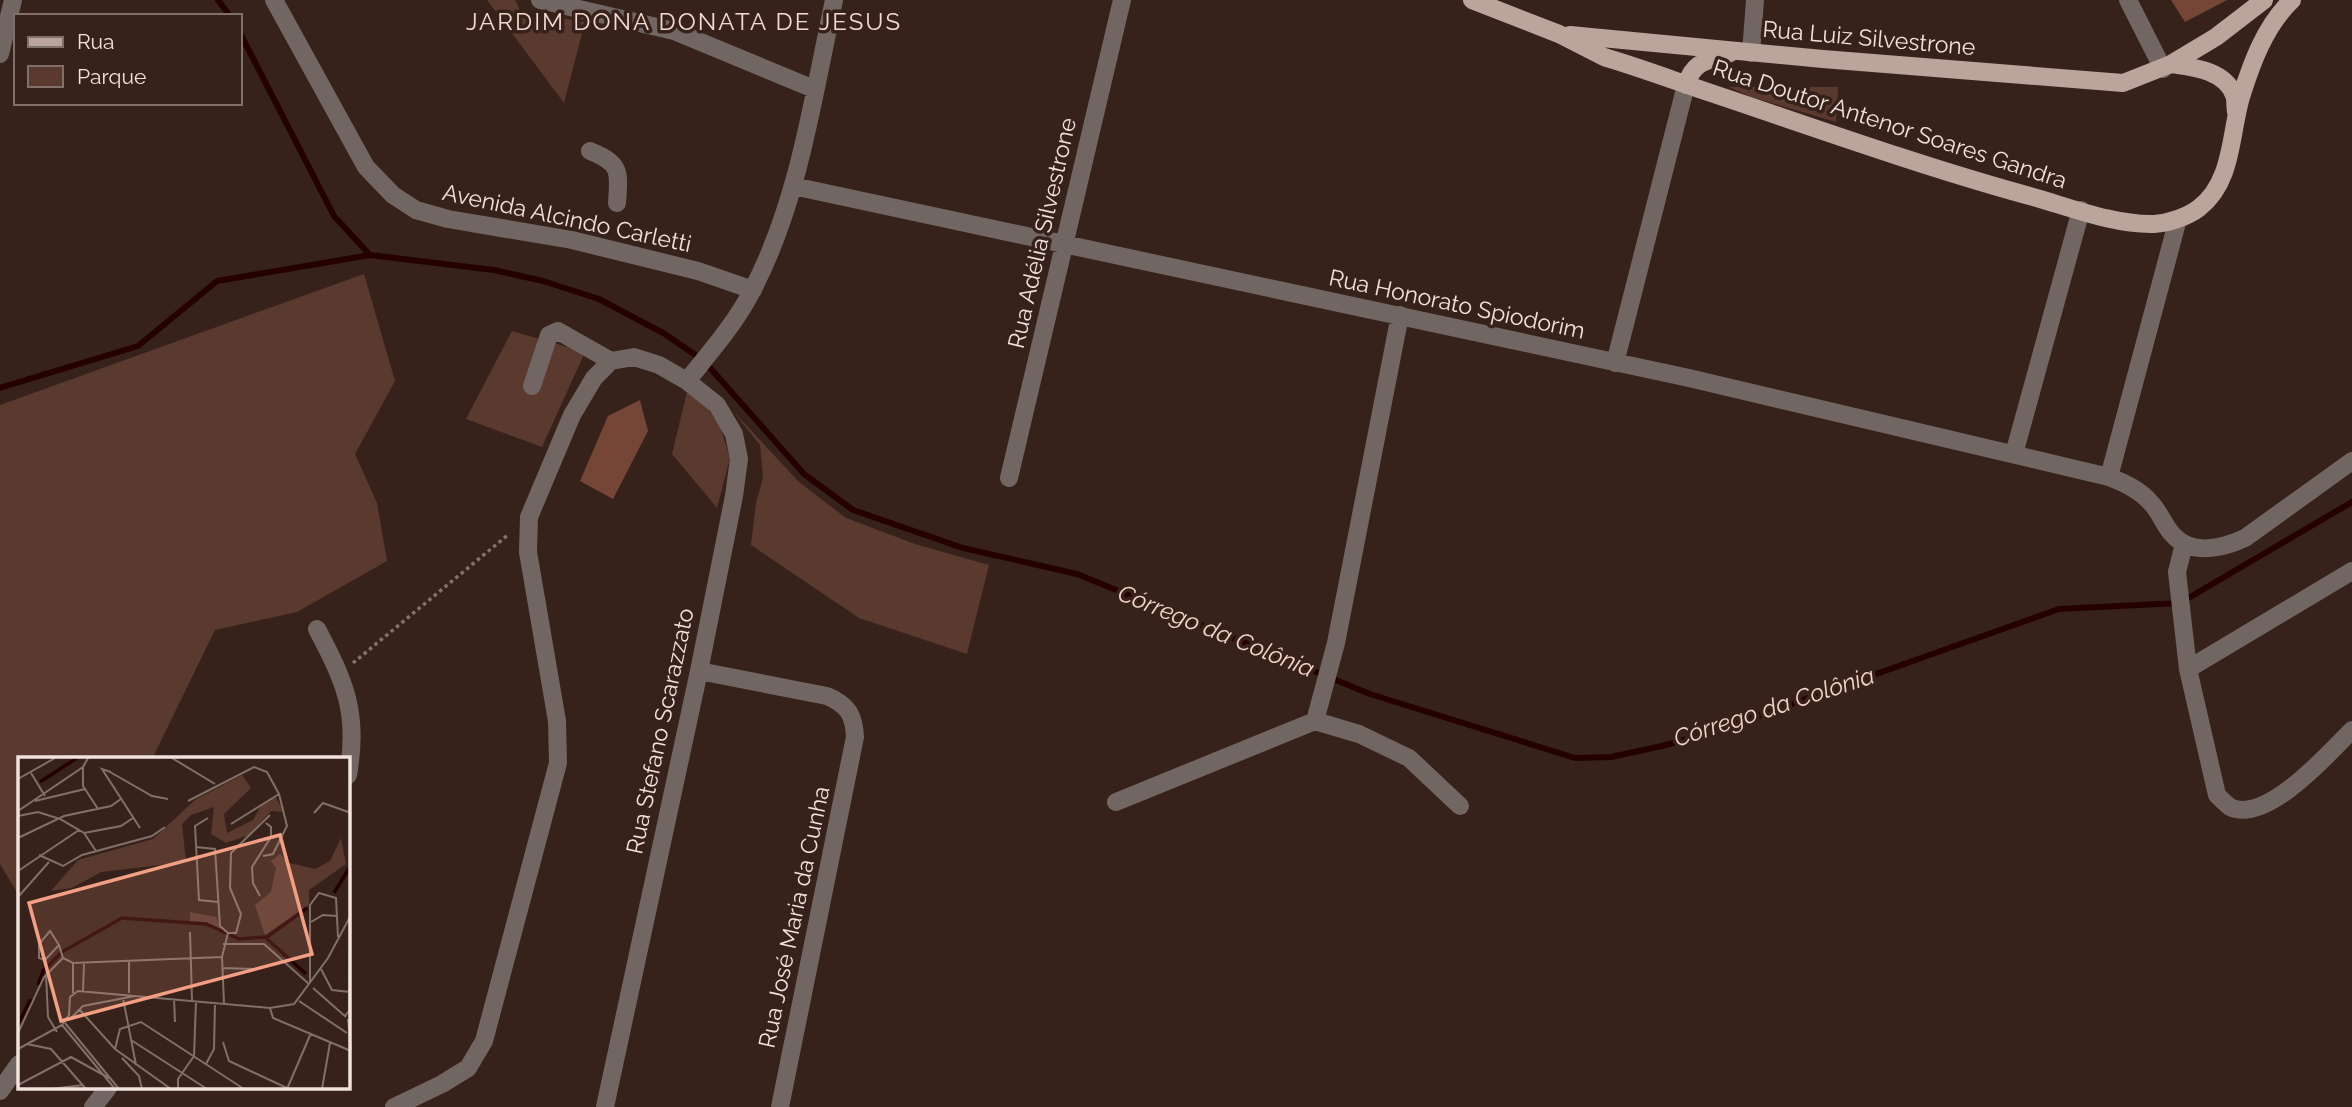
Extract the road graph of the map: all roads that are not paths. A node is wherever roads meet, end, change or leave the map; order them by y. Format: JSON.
{"nodes":[{"id":1,"x":13,"y":0,"type":"edge"},
{"id":2,"x":274,"y":0,"type":"edge"},
{"id":3,"x":540,"y":0,"type":"edge"},
{"id":4,"x":834,"y":0,"type":"edge"},
{"id":5,"x":1122,"y":0,"type":"edge"},
{"id":6,"x":1472,"y":0,"type":"edge"},
{"id":7,"x":1755,"y":0,"type":"edge"},
{"id":8,"x":2128,"y":0,"type":"edge"},
{"id":9,"x":2264,"y":0,"type":"edge"},
{"id":10,"x":2292,"y":0,"type":"edge"},
{"id":11,"x":1559,"y":34,"type":"junction"},
{"id":12,"x":1744,"y":52,"type":"junction"},
{"id":13,"x":0,"y":54,"type":"edge"},
{"id":14,"x":2167,"y":67,"type":"junction"},
{"id":15,"x":1686,"y":85,"type":"junction"},
{"id":16,"x":814,"y":89,"type":"junction"},
{"id":17,"x":2237,"y":117,"type":"junction"},
{"id":18,"x":590,"y":151,"type":"dead end"},
{"id":19,"x":793,"y":186,"type":"junction"},
{"id":20,"x":617,"y":203,"type":"dead end"},
{"id":21,"x":2081,"y":210,"type":"junction"},
{"id":22,"x":2178,"y":219,"type":"junction"},
{"id":23,"x":1064,"y":244,"type":"junction"},
{"id":24,"x":753,"y":290,"type":"junction"},
{"id":25,"x":1400,"y":315,"type":"junction"},
{"id":26,"x":611,"y":361,"type":"junction"},
{"id":27,"x":1615,"y":363,"type":"junction"},
{"id":28,"x":692,"y":375,"type":"junction"},
{"id":29,"x":532,"y":386,"type":"dead end"},
{"id":30,"x":2014,"y":454,"type":"junction"},
{"id":31,"x":2352,"y":461,"type":"edge"},
{"id":32,"x":2109,"y":477,"type":"junction"},
{"id":33,"x":1009,"y":478,"type":"dead end"},
{"id":34,"x":2184,"y":544,"type":"junction"},
{"id":35,"x":2352,"y":571,"type":"edge"},
{"id":36,"x":317,"y":629,"type":"dead end"},
{"id":37,"x":2188,"y":669,"type":"junction"},
{"id":38,"x":699,"y":671,"type":"junction"},
{"id":39,"x":1317,"y":712,"type":"junction"},
{"id":40,"x":2352,"y":730,"type":"edge"},
{"id":41,"x":350,"y":764,"type":"edge"},
{"id":42,"x":1116,"y":802,"type":"dead end"},
{"id":43,"x":1460,"y":806,"type":"dead end"},
{"id":44,"x":18,"y":1065,"type":"edge"},
{"id":45,"x":106,"y":1090,"type":"edge"},
{"id":46,"x":0,"y":1091,"type":"edge"},
{"id":47,"x":93,"y":1107,"type":"edge"},
{"id":48,"x":394,"y":1107,"type":"edge"},
{"id":49,"x":605,"y":1107,"type":"edge"},
{"id":50,"x":780,"y":1107,"type":"edge"}],
"edges":[{"from":1,"to":13,"type":"street"},
{"from":2,"to":24,"type":"street","name":"Avenida Alcindo Carletti"},
{"from":3,"to":16,"type":"street"},
{"from":4,"to":16,"type":"street"},
{"from":5,"to":23,"type":"street","name":"Rua Adélia Silvestrone"},
{"from":6,"to":11,"type":"main road","name":"Rua Doutor Antenor Soares Gandra"},
{"from":7,"to":12,"type":"street"},
{"from":8,"to":14,"type":"street"},
{"from":9,"to":14,"type":"main road"},
{"from":10,"to":17,"type":"main road","name":"Rua Doutor Antenor Soares Gandra"},
{"from":11,"to":12,"type":"main road","name":"Rua Luiz Silvestrone"},
{"from":11,"to":15,"type":"main road","name":"Rua Doutor Antenor Soares Gandra"},
{"from":12,"to":14,"type":"main road","name":"Rua Luiz Silvestrone"},
{"from":12,"to":15,"type":"main road"},
{"from":14,"to":17,"type":"main road"},
{"from":15,"to":21,"type":"main road","name":"Rua Doutor Antenor Soares Gandra"},
{"from":15,"to":27,"type":"street"},
{"from":16,"to":19,"type":"street"},
{"from":17,"to":22,"type":"main road","name":"Rua Doutor Antenor Soares Gandra"},
{"from":18,"to":20,"type":"street"},
{"from":19,"to":23,"type":"street","name":"Rua Honorato Spiodorim"},
{"from":19,"to":24,"type":"street"},
{"from":21,"to":22,"type":"main road","name":"Rua Doutor Antenor Soares Gandra"},
{"from":21,"to":30,"type":"street"},
{"from":22,"to":32,"type":"street"},
{"from":23,"to":25,"type":"street","name":"Rua Honorato Spiodorim"},
{"from":23,"to":33,"type":"street","name":"Rua Adélia Silvestrone"},
{"from":24,"to":28,"type":"street"},
{"from":25,"to":27,"type":"street","name":"Rua Honorato Spiodorim"},
{"from":25,"to":39,"type":"street"},
{"from":26,"to":28,"type":"street","name":"Rua Stefano Scarazzato"},
{"from":26,"to":29,"type":"street"},
{"from":26,"to":48,"type":"street"},
{"from":27,"to":30,"type":"street","name":"Rua Honorato Spiodorim"},
{"from":28,"to":38,"type":"street","name":"Rua Stefano Scarazzato"},
{"from":30,"to":32,"type":"street","name":"Rua Honorato Spiodorim"},
{"from":31,"to":34,"type":"street"},
{"from":32,"to":34,"type":"street","name":"Rua Honorato Spiodorim"},
{"from":34,"to":37,"type":"street"},
{"from":35,"to":37,"type":"street"},
{"from":36,"to":41,"type":"street"},
{"from":37,"to":40,"type":"street"},
{"from":38,"to":49,"type":"street","name":"Rua Stefano Scarazzato"},
{"from":38,"to":50,"type":"street","name":"Rua José Maria da Cunha"},
{"from":39,"to":42,"type":"street"},
{"from":39,"to":43,"type":"street"},
{"from":44,"to":46,"type":"street"},
{"from":45,"to":47,"type":"street"}]}
